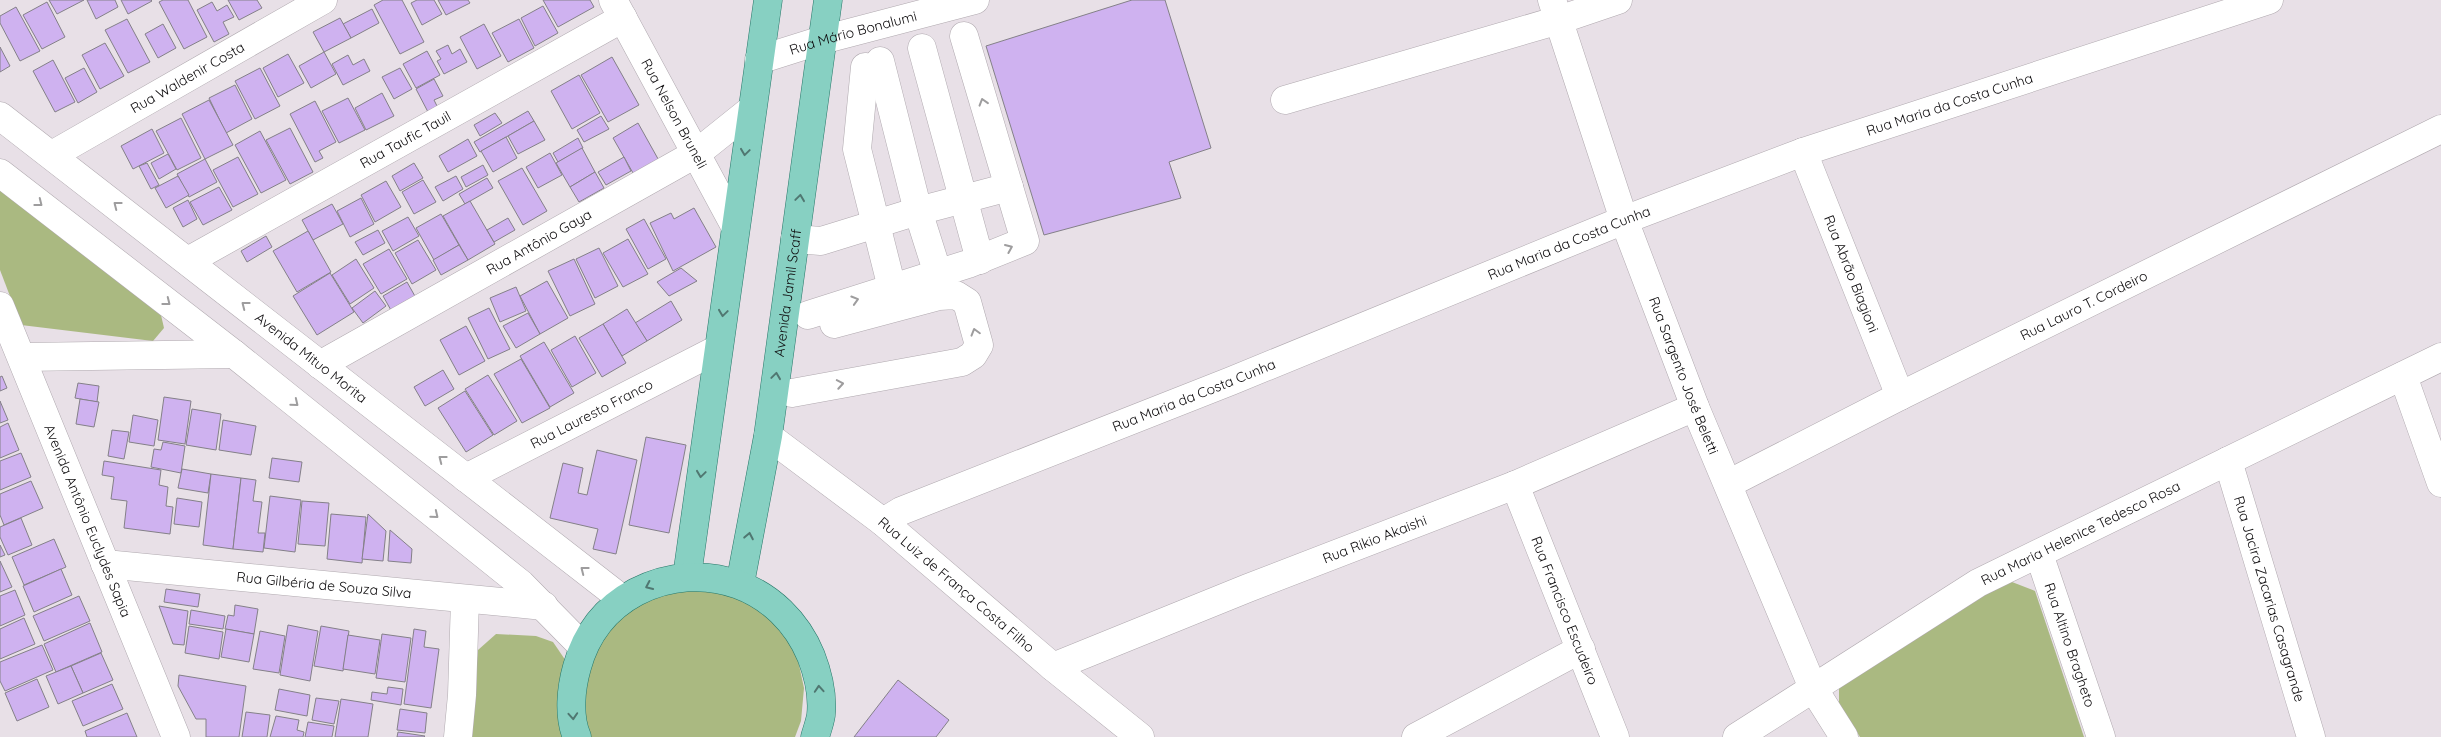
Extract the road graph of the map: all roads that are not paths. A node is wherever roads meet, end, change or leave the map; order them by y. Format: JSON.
{"nodes":[{"id":1,"x":323,"y":0,"type":"edge"},
{"id":2,"x":768,"y":0,"type":"edge"},
{"id":3,"x":828,"y":0,"type":"edge"},
{"id":4,"x":975,"y":0,"type":"edge"},
{"id":5,"x":1618,"y":0,"type":"edge"},
{"id":6,"x":2269,"y":0,"type":"edge"},
{"id":7,"x":618,"y":9,"type":"edge"},
{"id":8,"x":1555,"y":10,"type":"edge"},
{"id":9,"x":964,"y":36,"type":"dead end"},
{"id":10,"x":822,"y":40,"type":"junction"},
{"id":11,"x":922,"y":48,"type":"dead end"},
{"id":12,"x":758,"y":60,"type":"junction"},
{"id":13,"x":1285,"y":100,"type":"dead end"},
{"id":14,"x":752,"y":109,"type":"junction"},
{"id":15,"x":0,"y":116,"type":"edge"},
{"id":16,"x":2441,"y":129,"type":"edge"},
{"id":17,"x":1803,"y":152,"type":"junction"},
{"id":18,"x":697,"y":153,"type":"junction"},
{"id":19,"x":52,"y":156,"type":"junction"},
{"id":20,"x":0,"y":173,"type":"edge"},
{"id":21,"x":1009,"y":187,"type":"junction"},
{"id":22,"x":962,"y":199,"type":"junction"},
{"id":23,"x":918,"y":211,"type":"junction"},
{"id":24,"x":1624,"y":220,"type":"junction"},
{"id":25,"x":875,"y":225,"type":"junction"},
{"id":26,"x":735,"y":226,"type":"junction"},
{"id":27,"x":795,"y":239,"type":"junction"},
{"id":28,"x":980,"y":260,"type":"junction"},
{"id":29,"x":188,"y":261,"type":"junction"},
{"id":30,"x":938,"y":274,"type":"junction"},
{"id":31,"x":892,"y":288,"type":"junction"},
{"id":32,"x":0,"y":306,"type":"edge"},
{"id":33,"x":718,"y":349,"type":"junction"},
{"id":34,"x":234,"y":354,"type":"junction"},
{"id":35,"x":22,"y":357,"type":"junction"},
{"id":36,"x":2441,"y":358,"type":"edge"},
{"id":37,"x":320,"y":364,"type":"junction"},
{"id":38,"x":2403,"y":376,"type":"junction"},
{"id":39,"x":792,"y":393,"type":"dead end"},
{"id":40,"x":1900,"y":396,"type":"junction"},
{"id":41,"x":1695,"y":407,"type":"junction"},
{"id":42,"x":768,"y":436,"type":"junction"},
{"id":43,"x":2228,"y":461,"type":"junction"},
{"id":44,"x":466,"y":478,"type":"junction"},
{"id":45,"x":2441,"y":483,"type":"edge"},
{"id":46,"x":1728,"y":484,"type":"junction"},
{"id":47,"x":1515,"y":485,"type":"junction"},
{"id":48,"x":883,"y":522,"type":"junction"},
{"id":49,"x":2038,"y":554,"type":"junction"},
{"id":50,"x":105,"y":564,"type":"junction"},
{"id":51,"x":687,"y":576,"type":"junction"},
{"id":52,"x":740,"y":584,"type":"junction"},
{"id":53,"x":464,"y":600,"type":"junction"},
{"id":54,"x":622,"y":600,"type":"junction"},
{"id":55,"x":544,"y":606,"type":"junction"},
{"id":56,"x":583,"y":647,"type":"junction"},
{"id":57,"x":1581,"y":649,"type":"junction"},
{"id":58,"x":1053,"y":667,"type":"junction"},
{"id":59,"x":1813,"y":688,"type":"junction"},
{"id":60,"x":176,"y":737,"type":"edge"},
{"id":61,"x":458,"y":737,"type":"edge"},
{"id":62,"x":577,"y":737,"type":"edge"},
{"id":63,"x":815,"y":737,"type":"edge"},
{"id":64,"x":1140,"y":737,"type":"edge"},
{"id":65,"x":1416,"y":737,"type":"edge"},
{"id":66,"x":1615,"y":737,"type":"edge"},
{"id":67,"x":1737,"y":737,"type":"edge"},
{"id":68,"x":1844,"y":737,"type":"edge"},
{"id":69,"x":2101,"y":737,"type":"edge"},
{"id":70,"x":2311,"y":737,"type":"edge"}],
"edges":[{"from":1,"to":19,"type":"street","name":"Rua Waldenir Costa"},
{"from":2,"to":12,"type":"main road"},
{"from":3,"to":10,"type":"main road","name":"Avenida Jamil Scaff"},
{"from":4,"to":10,"type":"street","name":"Rua Mário Bonalumi"},
{"from":5,"to":8,"type":"street"},
{"from":6,"to":17,"type":"street","name":"Rua Maria da Costa Cunha"},
{"from":7,"to":18,"type":"street","name":"Rua Nelson Bruneli"},
{"from":7,"to":29,"type":"street","name":"Rua Taufic Tauil"},
{"from":8,"to":13,"type":"street"},
{"from":8,"to":24,"type":"street","name":"Rua Sargento José Beletti"},
{"from":21,"to":9,"type":"street","one_way":true},
{"from":10,"to":12,"type":"street","name":"Rua Mário Bonalumi"},
{"from":27,"to":10,"type":"main road","name":"Avenida Jamil Scaff","one_way":true},
{"from":11,"to":22,"type":"street"},
{"from":12,"to":14,"type":"main road"},
{"from":14,"to":18,"type":"street","name":"Rua Antônio Gaya"},
{"from":14,"to":26,"type":"main road","one_way":true},
{"from":15,"to":19,"type":"street","name":"Avenida Mituo Morita"},
{"from":16,"to":40,"type":"street","name":"Rua Lauro T. Cordeiro"},
{"from":17,"to":24,"type":"street","name":"Rua Maria da Costa Cunha"},
{"from":17,"to":40,"type":"street","name":"Rua Abrão Biagioni"},
{"from":18,"to":26,"type":"street","name":"Rua Nelson Bruneli"},
{"from":18,"to":37,"type":"street","name":"Rua Antônio Gaya"},
{"from":29,"to":19,"type":"street","name":"Avenida Mituo Morita","one_way":true},
{"from":20,"to":34,"type":"street","one_way":true},
{"from":21,"to":22,"type":"street"},
{"from":28,"to":21,"type":"street","one_way":true},
{"from":22,"to":23,"type":"street"},
{"from":22,"to":28,"type":"street"},
{"from":23,"to":25,"type":"street"},
{"from":23,"to":25,"type":"street"},
{"from":23,"to":30,"type":"street"},
{"from":24,"to":41,"type":"street","name":"Rua Sargento José Beletti"},
{"from":24,"to":48,"type":"street","name":"Rua Maria da Costa Cunha"},
{"from":25,"to":27,"type":"street"},
{"from":25,"to":31,"type":"street"},
{"from":26,"to":33,"type":"main road","one_way":true},
{"from":42,"to":27,"type":"main road","name":"Avenida Jamil Scaff","one_way":true},
{"from":28,"to":30,"type":"street"},
{"from":37,"to":29,"type":"street","name":"Avenida Mituo Morita","one_way":true},
{"from":30,"to":31,"type":"street"},
{"from":39,"to":31,"type":"street","one_way":true},
{"from":32,"to":35,"type":"street","name":"Avenida Antônio Euclydes Sapia"},
{"from":33,"to":44,"type":"street","name":"Rua Lauresto Franco"},
{"from":33,"to":51,"type":"main road","one_way":true},
{"from":34,"to":35,"type":"street"},
{"from":34,"to":55,"type":"street","one_way":true},
{"from":35,"to":50,"type":"street","name":"Avenida Antônio Euclydes Sapia"},
{"from":36,"to":38,"type":"street","name":"Rua Maria Helenice Tedesco Rosa"},
{"from":44,"to":37,"type":"street","name":"Avenida Mituo Morita","one_way":true},
{"from":38,"to":43,"type":"street","name":"Rua Maria Helenice Tedesco Rosa"},
{"from":38,"to":45,"type":"street"},
{"from":40,"to":46,"type":"street","name":"Rua Lauro T. Cordeiro"},
{"from":41,"to":46,"type":"street","name":"Rua Sargento José Beletti"},
{"from":41,"to":47,"type":"street","name":"Rua Rikio Akaishi"},
{"from":42,"to":48,"type":"street","name":"Rua Luiz de França Costa Filho"},
{"from":52,"to":42,"type":"main road","name":"Avenida Jamil Scaff","one_way":true},
{"from":43,"to":49,"type":"street","name":"Rua Maria Helenice Tedesco Rosa"},
{"from":43,"to":70,"type":"street","name":"Rua Jacira Zacarias Casagrande"},
{"from":54,"to":44,"type":"street","name":"Avenida Mituo Morita","one_way":true},
{"from":46,"to":59,"type":"street","name":"Rua Sargento José Beletti"},
{"from":47,"to":57,"type":"street","name":"Rua Francisco Escudeiro"},
{"from":47,"to":58,"type":"street","name":"Rua Rikio Akaishi"},
{"from":48,"to":58,"type":"street","name":"Rua Luiz de França Costa Filho"},
{"from":49,"to":59,"type":"street","name":"Rua Maria Helenice Tedesco Rosa"},
{"from":49,"to":69,"type":"street","name":"Rua Altino Bragheto"},
{"from":50,"to":53,"type":"street","name":"Rua Gilbéria de Souza Silva"},
{"from":50,"to":60,"type":"street","name":"Avenida Antônio Euclydes Sapia"},
{"from":51,"to":52,"type":"main road"},
{"from":51,"to":54,"type":"main road","one_way":true},
{"from":63,"to":52,"type":"main road","one_way":true},
{"from":53,"to":55,"type":"street","name":"Rua Gilbéria de Souza Silva"},
{"from":53,"to":61,"type":"street"},
{"from":54,"to":56,"type":"main road"},
{"from":55,"to":56,"type":"street"},
{"from":56,"to":62,"type":"main road","one_way":true},
{"from":57,"to":65,"type":"street"},
{"from":57,"to":66,"type":"street","name":"Rua Francisco Escudeiro"},
{"from":58,"to":64,"type":"street","name":"Rua Luiz de França Costa Filho"},
{"from":59,"to":67,"type":"street","name":"Rua Maria Helenice Tedesco Rosa"},
{"from":59,"to":68,"type":"street","name":"Rua Sargento José Beletti"}]}
